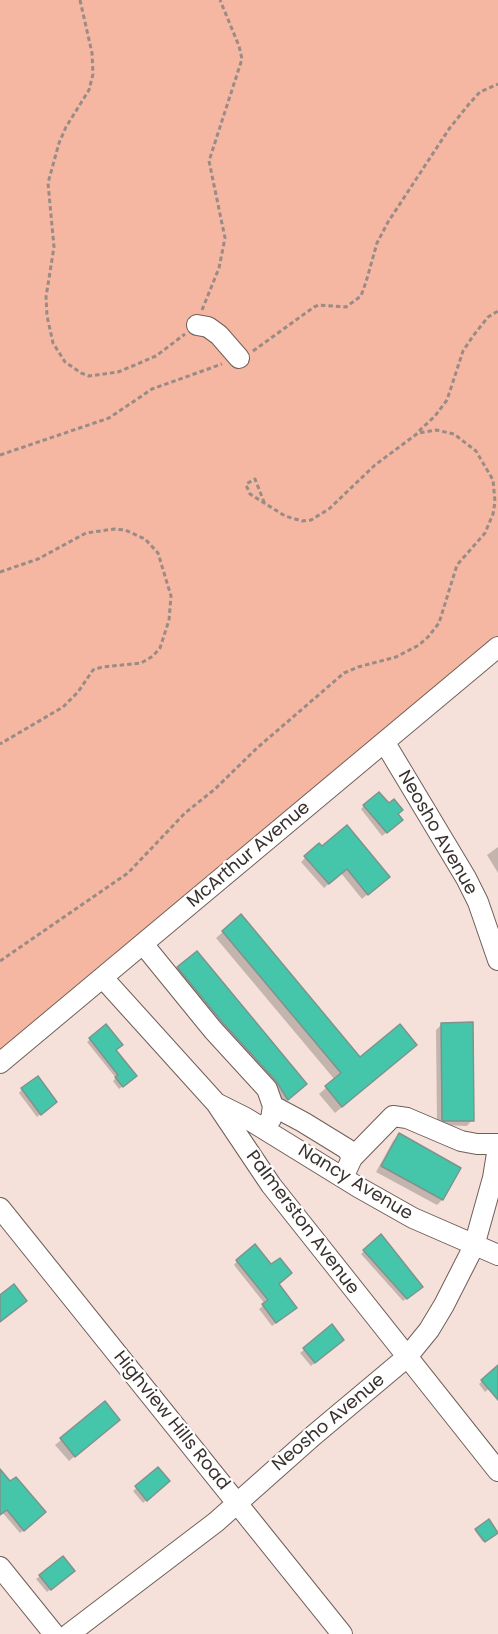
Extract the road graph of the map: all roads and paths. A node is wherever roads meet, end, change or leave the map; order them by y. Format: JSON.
{"nodes":[{"id":1,"x":80,"y":0,"type":"edge"},
{"id":2,"x":220,"y":0,"type":"edge"},
{"id":3,"x":498,"y":84,"type":"edge"},
{"id":4,"x":498,"y":311,"type":"edge"},
{"id":5,"x":196,"y":325,"type":"junction"},
{"id":6,"x":239,"y":358,"type":"junction"},
{"id":7,"x":418,"y":433,"type":"junction"},
{"id":8,"x":0,"y":455,"type":"edge"},
{"id":9,"x":264,"y":502,"type":"junction"},
{"id":10,"x":0,"y":572,"type":"edge"},
{"id":11,"x":498,"y":646,"type":"edge"},
{"id":12,"x":384,"y":743,"type":"junction"},
{"id":13,"x":0,"y":744,"type":"edge"},
{"id":14,"x":143,"y":944,"type":"junction"},
{"id":15,"x":0,"y":960,"type":"edge"},
{"id":16,"x":498,"y":960,"type":"edge"},
{"id":17,"x":103,"y":978,"type":"junction"},
{"id":18,"x":0,"y":1063,"type":"edge"},
{"id":19,"x":216,"y":1103,"type":"junction"},
{"id":20,"x":273,"y":1106,"type":"junction"},
{"id":21,"x":263,"y":1128,"type":"junction"},
{"id":22,"x":498,"y":1145,"type":"edge"},
{"id":23,"x":352,"y":1158,"type":"junction"},
{"id":24,"x":342,"y":1178,"type":"junction"},
{"id":25,"x":0,"y":1208,"type":"edge"},
{"id":26,"x":474,"y":1246,"type":"junction"},
{"id":27,"x":498,"y":1255,"type":"edge"},
{"id":28,"x":407,"y":1357,"type":"junction"},
{"id":29,"x":498,"y":1471,"type":"edge"},
{"id":30,"x":237,"y":1503,"type":"junction"},
{"id":31,"x":0,"y":1567,"type":"edge"},
{"id":32,"x":54,"y":1634,"type":"edge"},
{"id":33,"x":69,"y":1634,"type":"edge"},
{"id":34,"x":342,"y":1634,"type":"edge"}],
"edges":[{"from":1,"to":5,"type":"path"},
{"from":2,"to":5,"type":"path"},
{"from":3,"to":6,"type":"path"},
{"from":4,"to":7,"type":"path"},
{"from":5,"to":6,"type":"street"},
{"from":6,"to":8,"type":"path"},
{"from":7,"to":9,"type":"path"},
{"from":7,"to":15,"type":"path"},
{"from":9,"to":9,"type":"path"},
{"from":10,"to":13,"type":"path"},
{"from":11,"to":12,"type":"street","name":"McArthur Avenue"},
{"from":12,"to":14,"type":"street","name":"McArthur Avenue"},
{"from":12,"to":16,"type":"street","name":"Neosho Avenue"},
{"from":14,"to":17,"type":"street","name":"McArthur Avenue"},
{"from":14,"to":20,"type":"street"},
{"from":17,"to":18,"type":"street","name":"McArthur Avenue"},
{"from":17,"to":19,"type":"street","name":"Palmerston Avenue"},
{"from":19,"to":21,"type":"street","name":"Nancy Avenue"},
{"from":19,"to":28,"type":"street","name":"Palmerston Avenue"},
{"from":20,"to":21,"type":"street"},
{"from":20,"to":23,"type":"street"},
{"from":21,"to":24,"type":"street","name":"Nancy Avenue"},
{"from":22,"to":23,"type":"street"},
{"from":22,"to":26,"type":"street","name":"Neosho Avenue"},
{"from":23,"to":24,"type":"street"},
{"from":24,"to":26,"type":"street","name":"Nancy Avenue"},
{"from":25,"to":30,"type":"street","name":"Highview Hills Road"},
{"from":26,"to":27,"type":"street","name":"Nancy Avenue"},
{"from":26,"to":28,"type":"street","name":"Neosho Avenue"},
{"from":28,"to":29,"type":"street","name":"Palmerston Avenue"},
{"from":28,"to":30,"type":"street","name":"Neosho Avenue"},
{"from":30,"to":33,"type":"street","name":"Neosho Avenue"},
{"from":30,"to":34,"type":"street","name":"Highview Hills Road"},
{"from":31,"to":32,"type":"street"}]}
